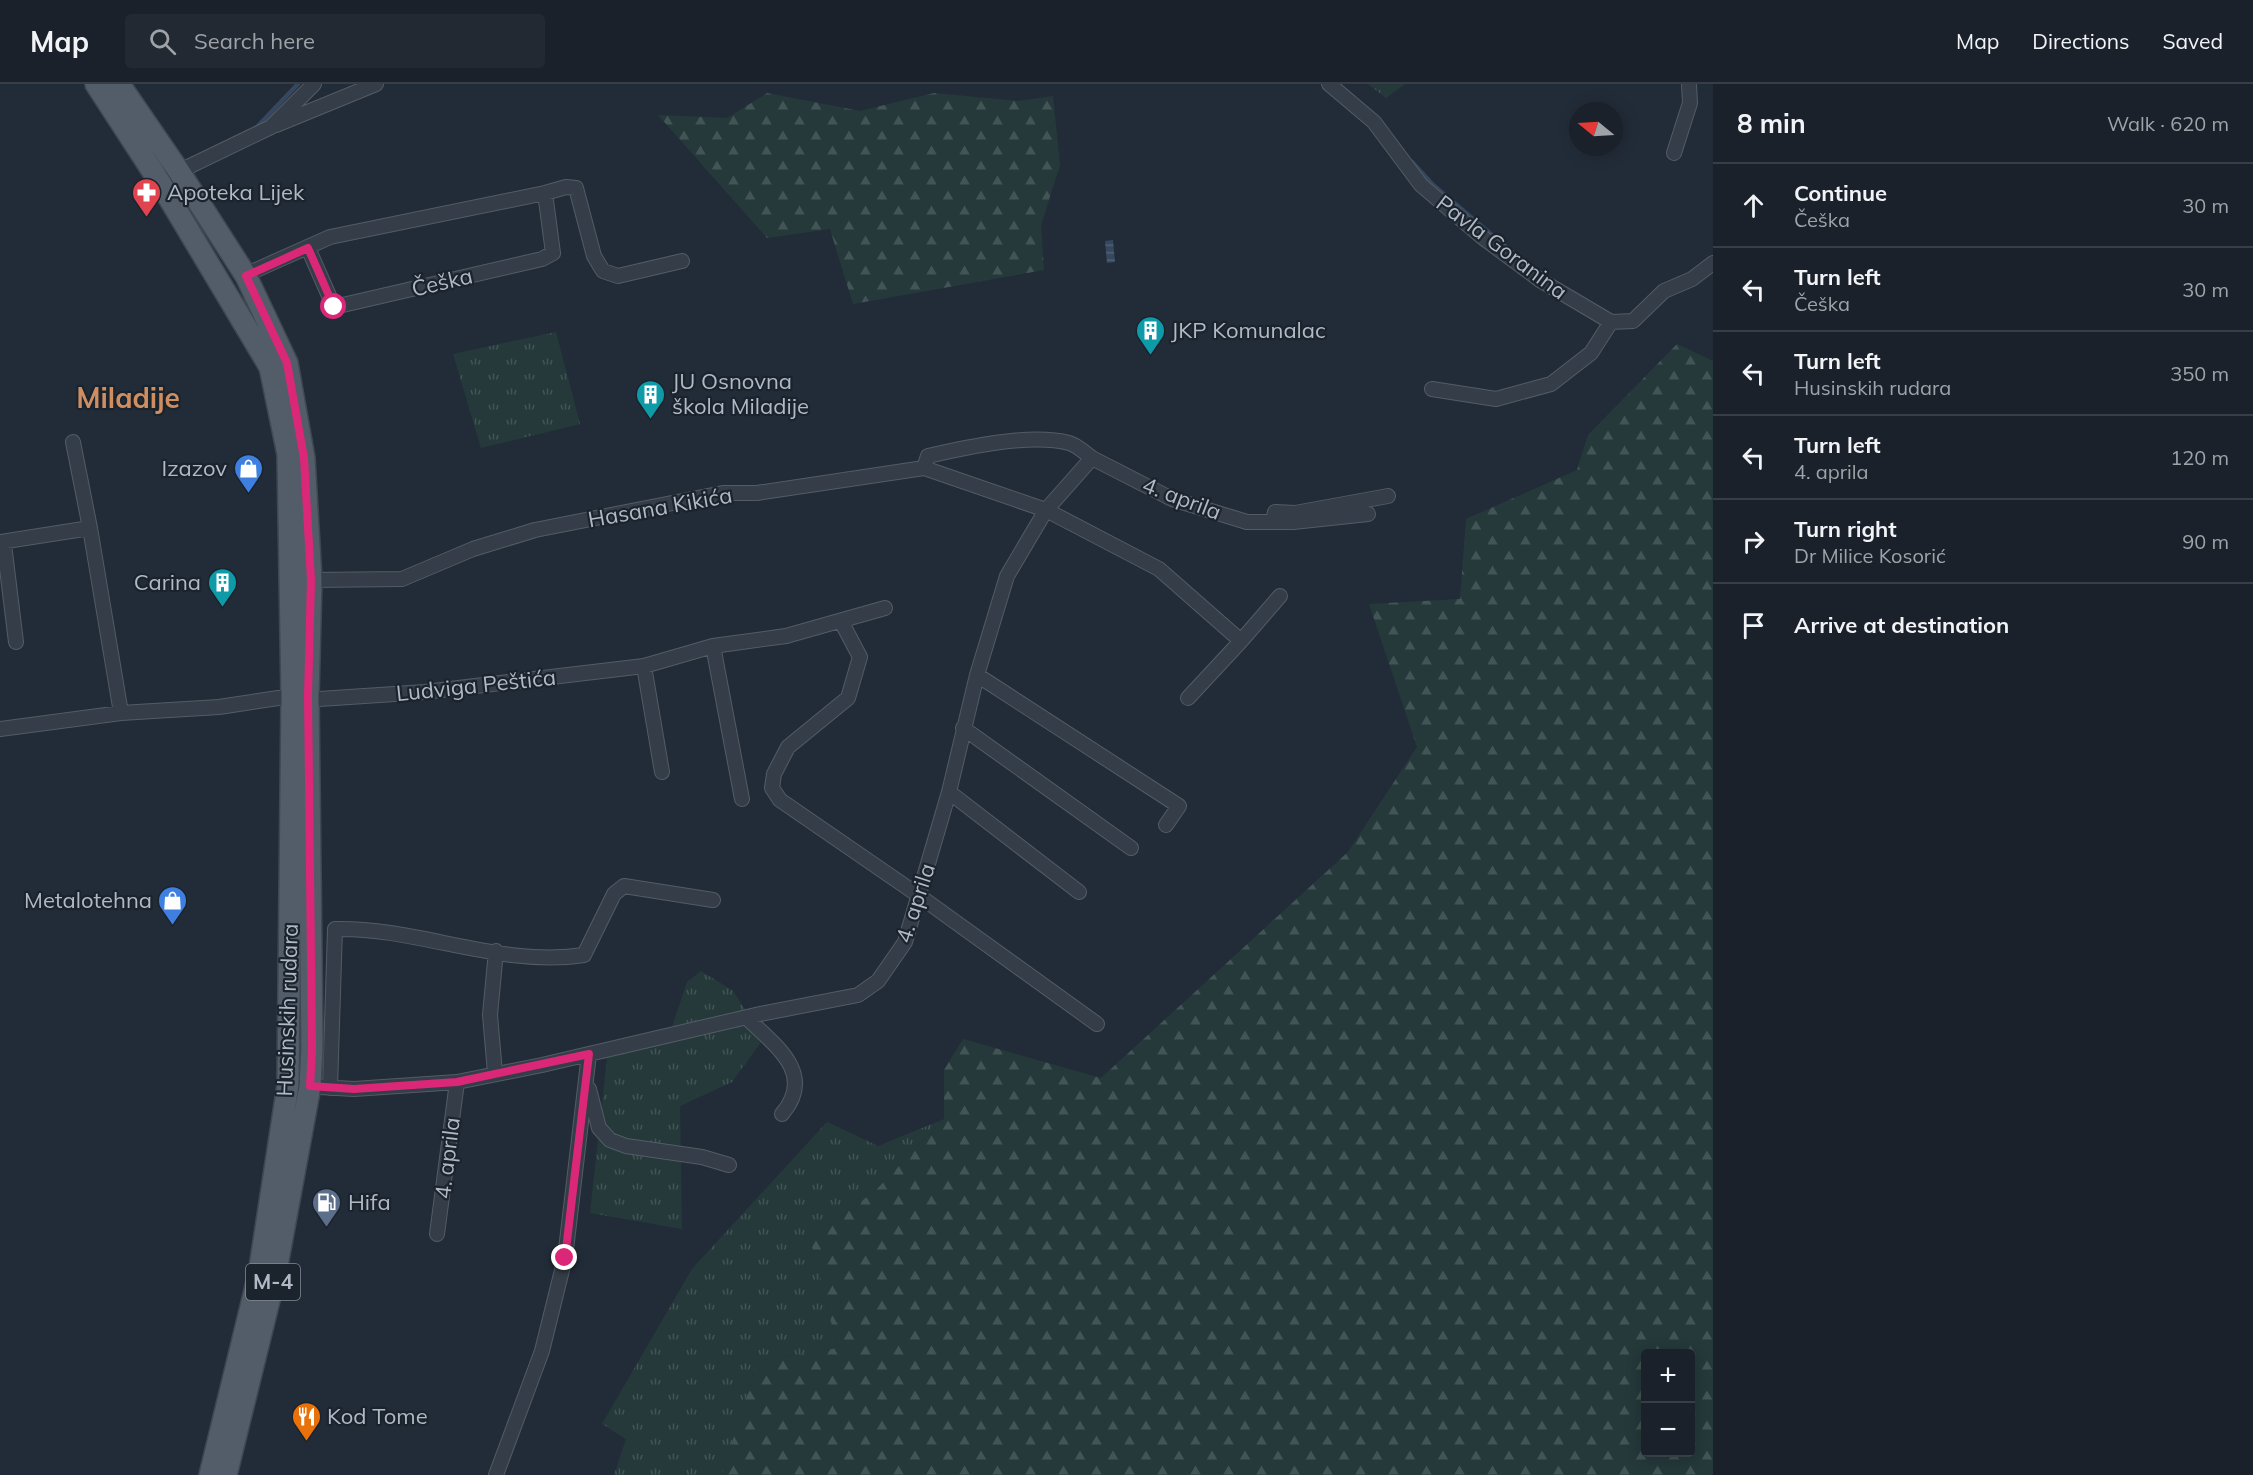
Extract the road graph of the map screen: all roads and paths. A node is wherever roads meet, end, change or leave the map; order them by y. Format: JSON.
{"nodes":[{"id":1,"x":96,"y":84,"type":"edge"},
{"id":2,"x":119,"y":84,"type":"edge"},
{"id":3,"x":314,"y":84,"type":"edge"},
{"id":4,"x":376,"y":84,"type":"edge"},
{"id":5,"x":1329,"y":84,"type":"edge"},
{"id":6,"x":1689,"y":84,"type":"edge"},
{"id":7,"x":271,"y":127,"type":"junction"},
{"id":8,"x":1674,"y":153,"type":"dead end"},
{"id":9,"x":178,"y":170,"type":"junction"},
{"id":10,"x":159,"y":181,"type":"junction"},
{"id":11,"x":545,"y":193,"type":"junction"},
{"id":12,"x":308,"y":248,"type":"junction"},
{"id":13,"x":681,"y":261,"type":"dead end"},
{"id":14,"x":1712,"y":269,"type":"edge"},
{"id":15,"x":246,"y":276,"type":"junction"},
{"id":16,"x":1611,"y":322,"type":"junction"},
{"id":17,"x":1432,"y":389,"type":"dead end"},
{"id":18,"x":73,"y":442,"type":"dead end"},
{"id":19,"x":1092,"y":458,"type":"junction"},
{"id":20,"x":924,"y":468,"type":"junction"},
{"id":21,"x":1388,"y":496,"type":"dead end"},
{"id":22,"x":1046,"y":510,"type":"junction"},
{"id":23,"x":1368,"y":514,"type":"dead end"},
{"id":24,"x":1273,"y":521,"type":"junction"},
{"id":25,"x":90,"y":528,"type":"junction"},
{"id":26,"x":2,"y":543,"type":"edge"},
{"id":27,"x":311,"y":580,"type":"junction"},
{"id":28,"x":1280,"y":596,"type":"dead end"},
{"id":29,"x":885,"y":608,"type":"dead end"},
{"id":30,"x":841,"y":621,"type":"junction"},
{"id":31,"x":1241,"y":641,"type":"junction"},
{"id":32,"x":16,"y":642,"type":"dead end"},
{"id":33,"x":713,"y":646,"type":"junction"},
{"id":34,"x":644,"y":666,"type":"junction"},
{"id":35,"x":977,"y":675,"type":"junction"},
{"id":36,"x":300,"y":696,"type":"junction"},
{"id":37,"x":1188,"y":698,"type":"dead end"},
{"id":38,"x":121,"y":713,"type":"junction"},
{"id":39,"x":963,"y":728,"type":"junction"},
{"id":40,"x":0,"y":729,"type":"edge"},
{"id":41,"x":662,"y":772,"type":"dead end"},
{"id":42,"x":949,"y":792,"type":"junction"},
{"id":43,"x":742,"y":799,"type":"dead end"},
{"id":44,"x":1166,"y":825,"type":"dead end"},
{"id":45,"x":1131,"y":848,"type":"dead end"},
{"id":46,"x":1079,"y":892,"type":"dead end"},
{"id":47,"x":918,"y":895,"type":"junction"},
{"id":48,"x":712,"y":900,"type":"dead end"},
{"id":49,"x":496,"y":951,"type":"junction"},
{"id":50,"x":748,"y":1019,"type":"junction"},
{"id":51,"x":1097,"y":1024,"type":"dead end"},
{"id":52,"x":589,"y":1054,"type":"junction"},
{"id":53,"x":495,"y":1073,"type":"junction"},
{"id":54,"x":586,"y":1079,"type":"junction"},
{"id":55,"x":457,"y":1082,"type":"junction"},
{"id":56,"x":288,"y":1085,"type":"junction"},
{"id":57,"x":320,"y":1087,"type":"junction"},
{"id":58,"x":782,"y":1114,"type":"dead end"},
{"id":59,"x":729,"y":1165,"type":"dead end"},
{"id":60,"x":437,"y":1234,"type":"dead end"},
{"id":61,"x":210,"y":1475,"type":"edge"},
{"id":62,"x":226,"y":1475,"type":"edge"},
{"id":63,"x":496,"y":1475,"type":"edge"}],
"edges":[{"from":1,"to":10,"type":"main road","name":"Husinskih rudara","number":"M-4"},
{"from":2,"to":9,"type":"main road","name":"Husinskih rudara","number":"M-4"},
{"from":3,"to":7,"type":"street"},
{"from":4,"to":7,"type":"street"},
{"from":5,"to":16,"type":"street","name":"Pavla Goranina"},
{"from":6,"to":8,"type":"street"},
{"from":7,"to":9,"type":"street"},
{"from":9,"to":10,"type":"street"},
{"from":9,"to":15,"type":"main road","name":"Husinskih rudara","number":"M-4"},
{"from":10,"to":36,"type":"main road","name":"Husinskih rudara","number":"M-4"},
{"from":11,"to":12,"type":"street"},
{"from":11,"to":12,"type":"street","name":"Češka"},
{"from":11,"to":13,"type":"street"},
{"from":12,"to":15,"type":"street"},
{"from":14,"to":16,"type":"street"},
{"from":15,"to":27,"type":"main road","name":"Husinskih rudara","number":"M-4"},
{"from":16,"to":17,"type":"street"},
{"from":18,"to":25,"type":"street"},
{"from":19,"to":20,"type":"street"},
{"from":19,"to":22,"type":"street","name":"4. aprila"},
{"from":19,"to":24,"type":"street","name":"4. aprila"},
{"from":20,"to":22,"type":"street","name":"Hasana Kikića"},
{"from":20,"to":27,"type":"street","name":"Hasana Kikića"},
{"from":21,"to":24,"type":"street","name":"4. aprila"},
{"from":22,"to":31,"type":"street"},
{"from":22,"to":35,"type":"street","name":"4. aprila"},
{"from":23,"to":24,"type":"street","name":"4. aprila"},
{"from":25,"to":26,"type":"street"},
{"from":25,"to":38,"type":"street"},
{"from":26,"to":32,"type":"street"},
{"from":27,"to":36,"type":"main road","name":"Husinskih rudara","number":"M-4"},
{"from":28,"to":31,"type":"street"},
{"from":29,"to":30,"type":"street","name":"Ludviga Peštića"},
{"from":30,"to":33,"type":"street","name":"Ludviga Peštića"},
{"from":30,"to":47,"type":"street"},
{"from":31,"to":37,"type":"street"},
{"from":33,"to":34,"type":"street","name":"Ludviga Peštića"},
{"from":33,"to":43,"type":"street"},
{"from":34,"to":36,"type":"street","name":"Ludviga Peštića"},
{"from":34,"to":41,"type":"street"},
{"from":35,"to":39,"type":"street","name":"4. aprila"},
{"from":35,"to":44,"type":"street"},
{"from":36,"to":38,"type":"street","name":"Ludviga Peštića"},
{"from":36,"to":56,"type":"main road","name":"Husinskih rudara","number":"M-4"},
{"from":36,"to":57,"type":"main road","name":"Husinskih rudara","number":"M-4"},
{"from":38,"to":40,"type":"street","name":"Ludviga Peštića"},
{"from":39,"to":42,"type":"street","name":"4. aprila"},
{"from":39,"to":45,"type":"street"},
{"from":42,"to":46,"type":"street"},
{"from":42,"to":47,"type":"street","name":"4. aprila"},
{"from":47,"to":50,"type":"street","name":"4. aprila"},
{"from":47,"to":51,"type":"street"},
{"from":48,"to":49,"type":"street","name":"Husinskih rudara"},
{"from":49,"to":53,"type":"street"},
{"from":49,"to":57,"type":"street","name":"Husinskih rudara"},
{"from":50,"to":52,"type":"street","name":"4. aprila"},
{"from":50,"to":58,"type":"street"},
{"from":52,"to":53,"type":"street","name":"4. aprila"},
{"from":52,"to":54,"type":"street"},
{"from":53,"to":55,"type":"street","name":"4. aprila"},
{"from":54,"to":59,"type":"street"},
{"from":54,"to":63,"type":"street"},
{"from":55,"to":57,"type":"street","name":"4. aprila"},
{"from":55,"to":60,"type":"street","name":"4. aprila"},
{"from":56,"to":57,"type":"street","name":"4. aprila"},
{"from":56,"to":61,"type":"main road","name":"Husinskih rudara","number":"M-4"},
{"from":57,"to":62,"type":"main road","name":"Husinskih rudara","number":"M-4"}]}
